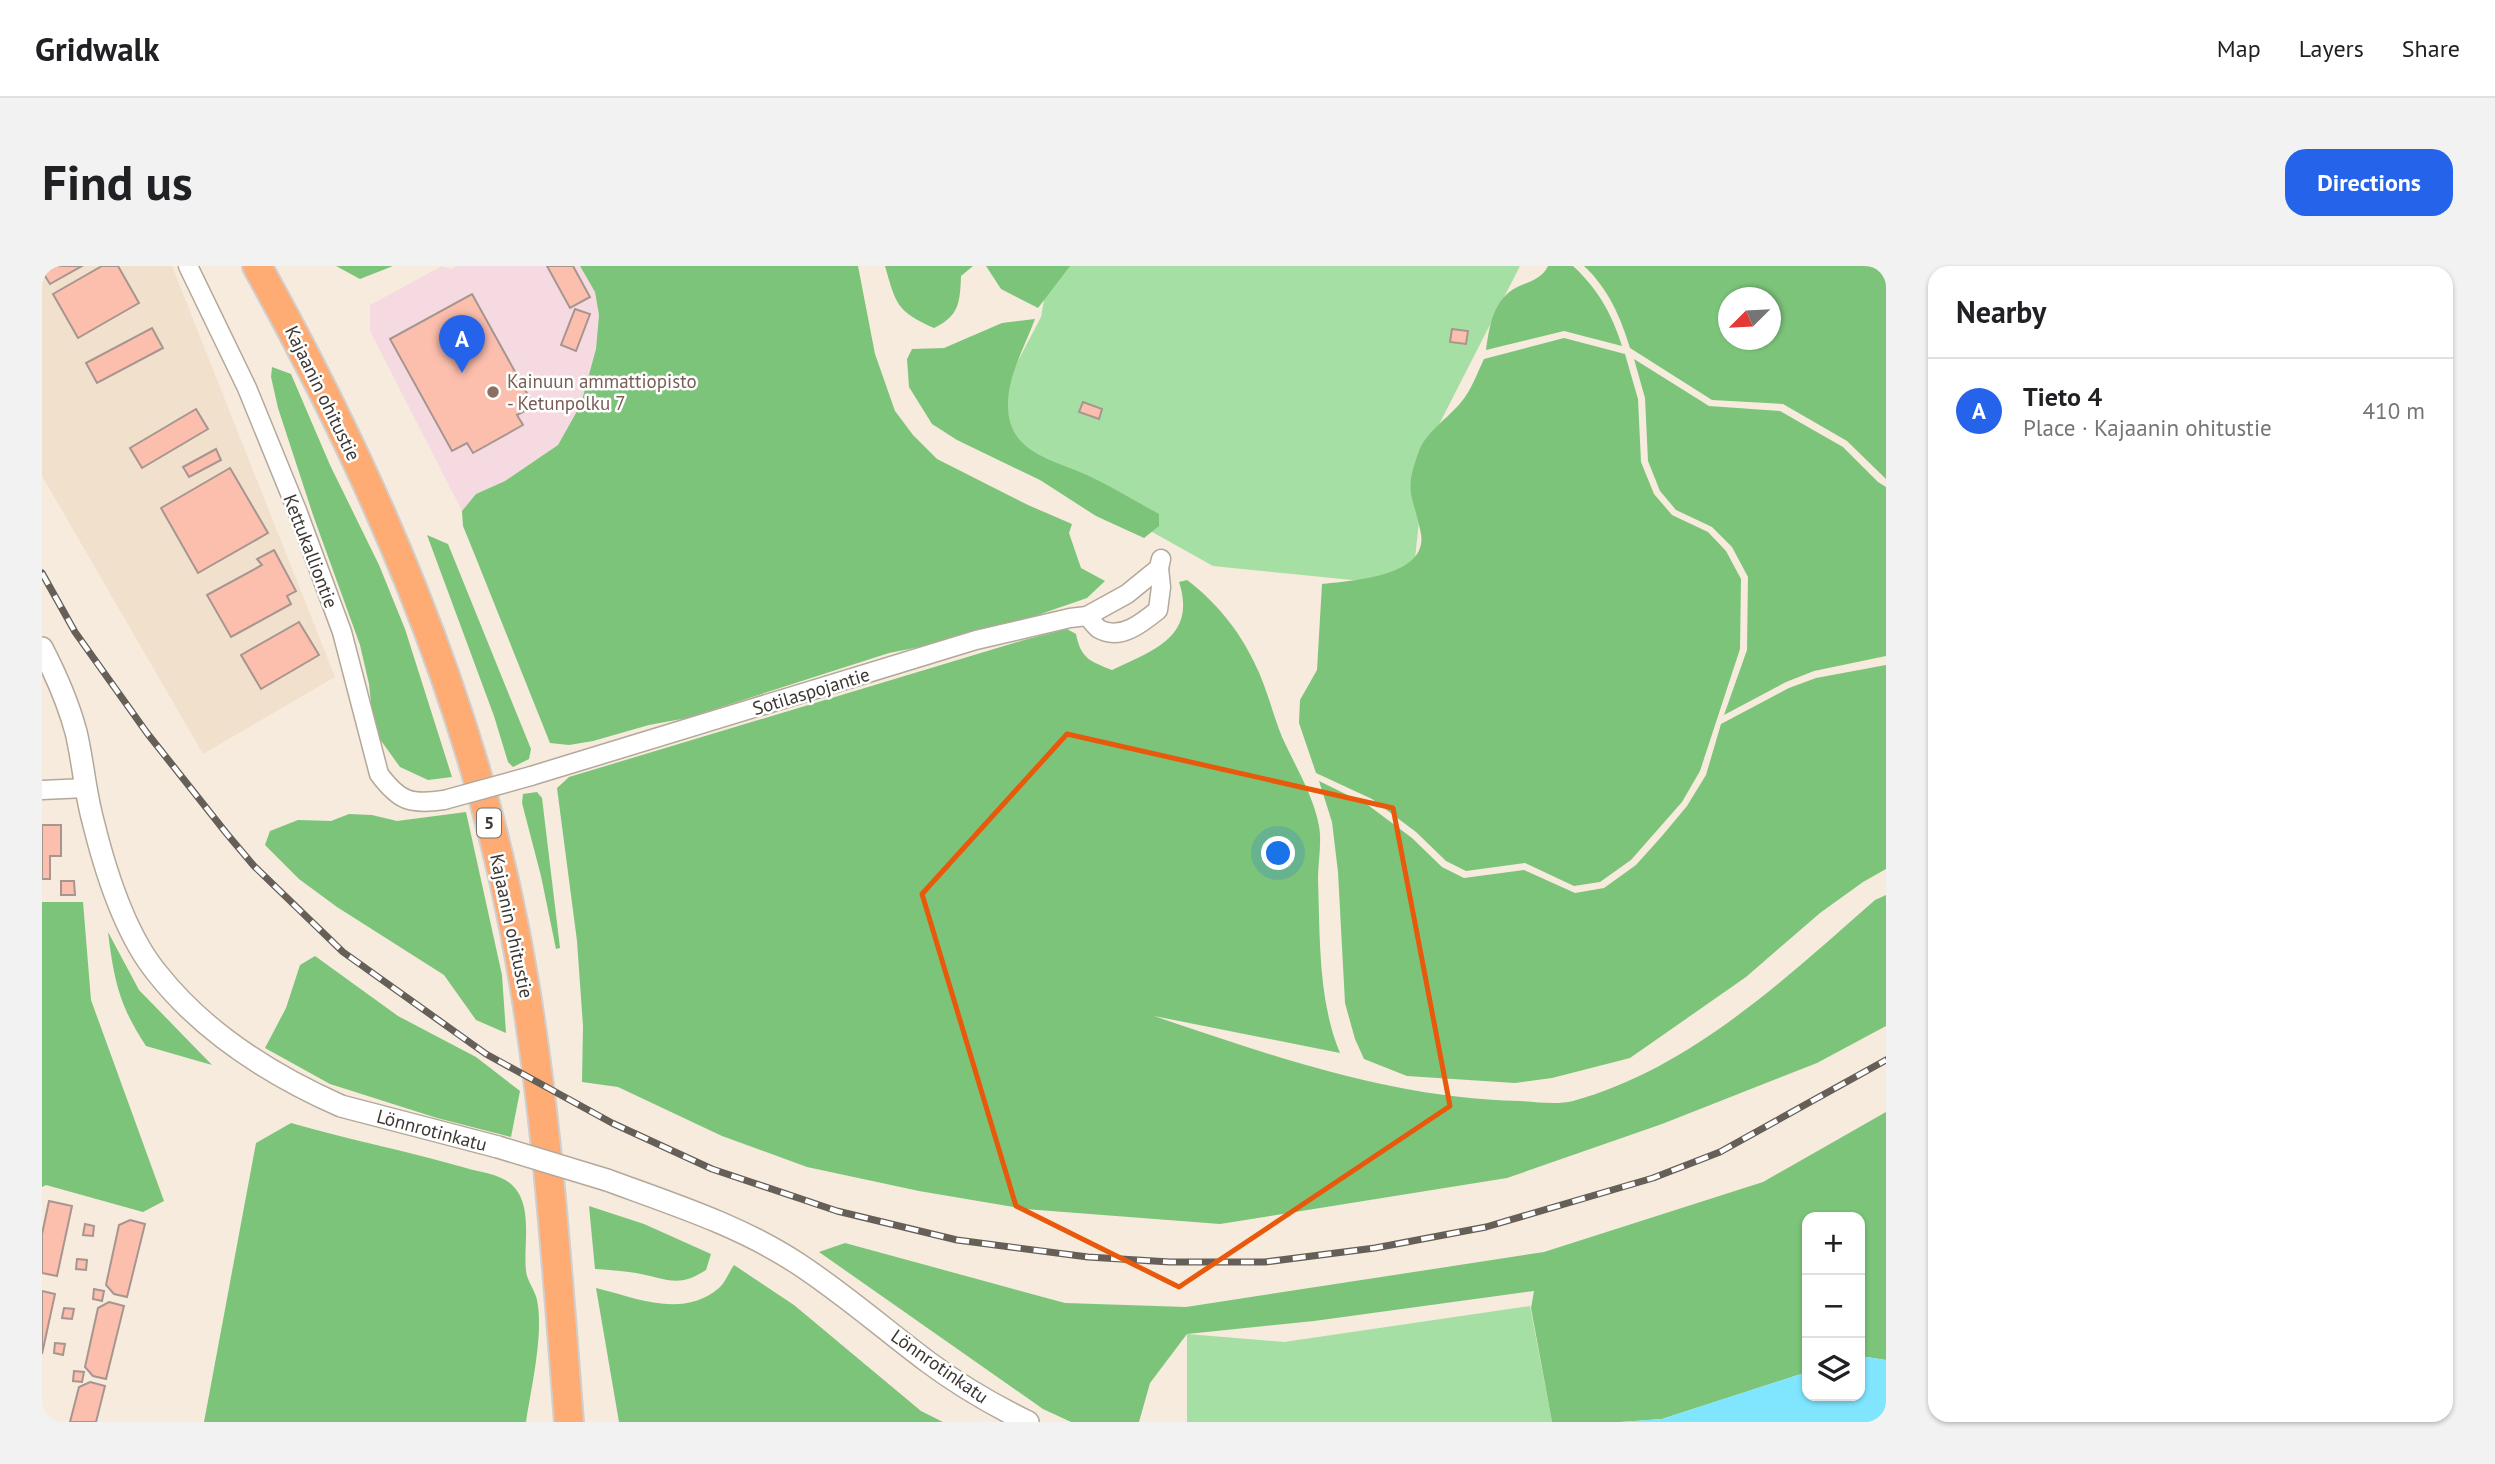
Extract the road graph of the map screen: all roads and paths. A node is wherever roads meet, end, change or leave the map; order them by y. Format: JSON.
{"nodes":[{"id":1,"x":188,"y":266,"type":"edge"},
{"id":2,"x":257,"y":266,"type":"edge"},
{"id":3,"x":1087,"y":616,"type":"junction"},
{"id":4,"x":42,"y":648,"type":"edge"},
{"id":5,"x":86,"y":788,"type":"junction"},
{"id":6,"x":42,"y":790,"type":"edge"},
{"id":7,"x":444,"y":800,"type":"joint"},
{"id":8,"x":569,"y":1422,"type":"edge"},
{"id":9,"x":1028,"y":1422,"type":"edge"}],
"edges":[{"from":1,"to":7,"type":"street","name":"Kettukalliontie"},
{"from":2,"to":8,"type":"highway","name":"Kajaanin ohitustie","number":"5"},
{"from":3,"to":3,"type":"street","name":"Sotilaspojantie"},
{"from":3,"to":7,"type":"street","name":"Sotilaspojantie","bridge":true},
{"from":4,"to":5,"type":"street","name":"Lönnrotinkatu"},
{"from":5,"to":6,"type":"street"},
{"from":5,"to":9,"type":"street","name":"Lönnrotinkatu","bridge":true}]}
